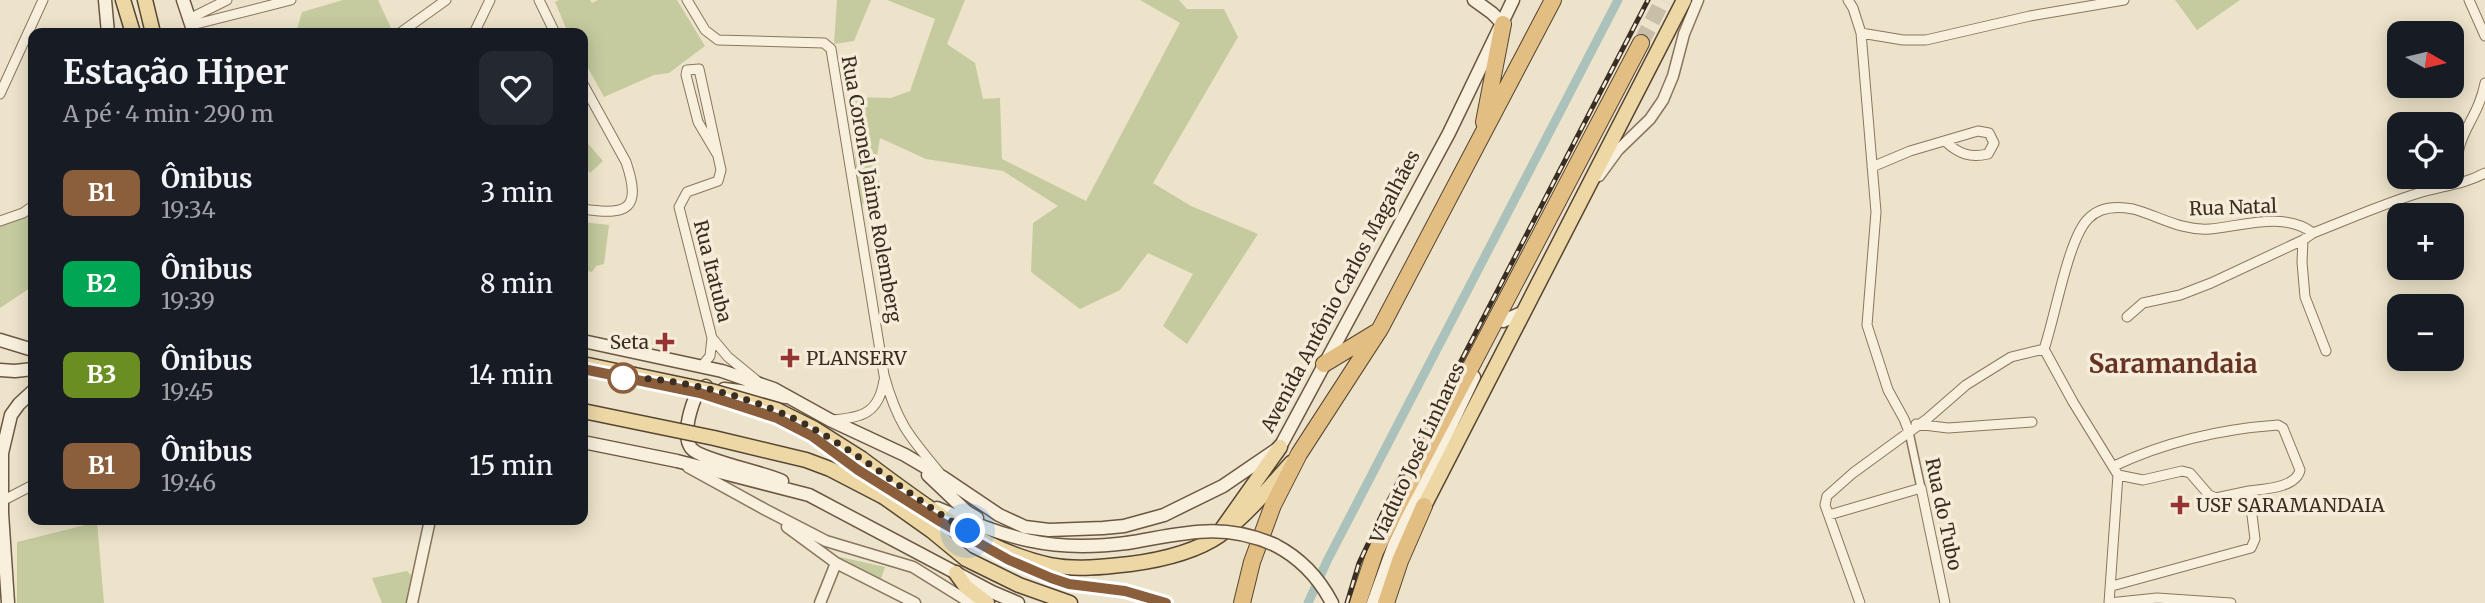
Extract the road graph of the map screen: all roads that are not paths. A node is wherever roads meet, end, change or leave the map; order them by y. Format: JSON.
{"nodes":[{"id":1,"x":43,"y":0,"type":"edge"},
{"id":2,"x":106,"y":0,"type":"edge"},
{"id":3,"x":123,"y":0,"type":"edge"},
{"id":4,"x":145,"y":0,"type":"edge"},
{"id":5,"x":183,"y":0,"type":"edge"},
{"id":6,"x":228,"y":0,"type":"edge"},
{"id":7,"x":291,"y":0,"type":"edge"},
{"id":8,"x":446,"y":0,"type":"edge"},
{"id":9,"x":490,"y":0,"type":"edge"},
{"id":10,"x":539,"y":0,"type":"edge"},
{"id":11,"x":687,"y":0,"type":"edge"},
{"id":12,"x":1474,"y":0,"type":"edge"},
{"id":13,"x":1552,"y":0,"type":"edge"},
{"id":14,"x":1684,"y":0,"type":"edge"},
{"id":15,"x":1698,"y":0,"type":"edge"},
{"id":16,"x":1847,"y":0,"type":"edge"},
{"id":17,"x":2124,"y":0,"type":"edge"},
{"id":18,"x":2469,"y":0,"type":"edge"},
{"id":19,"x":1511,"y":4,"type":"edge"},
{"id":20,"x":243,"y":5,"type":"edge"},
{"id":21,"x":1486,"y":8,"type":"junction"},
{"id":22,"x":1503,"y":24,"type":"junction"},
{"id":23,"x":192,"y":25,"type":"edge"},
{"id":24,"x":30,"y":28,"type":"edge"},
{"id":25,"x":108,"y":28,"type":"edge"},
{"id":26,"x":131,"y":28,"type":"edge"},
{"id":27,"x":152,"y":28,"type":"edge"},
{"id":28,"x":407,"y":28,"type":"edge"},
{"id":29,"x":476,"y":28,"type":"edge"},
{"id":30,"x":553,"y":28,"type":"edge"},
{"id":31,"x":28,"y":32,"type":"edge"},
{"id":32,"x":1861,"y":33,"type":"junction"},
{"id":33,"x":2485,"y":36,"type":"edge"},
{"id":34,"x":1642,"y":43,"type":"tunnel mouth"},
{"id":35,"x":2485,"y":83,"type":"edge"},
{"id":36,"x":0,"y":93,"type":"edge"},
{"id":37,"x":588,"y":93,"type":"edge"},
{"id":38,"x":2464,"y":136,"type":"edge"},
{"id":39,"x":1946,"y":142,"type":"junction"},
{"id":40,"x":1478,"y":146,"type":"junction"},
{"id":41,"x":717,"y":154,"type":"junction"},
{"id":42,"x":1872,"y":167,"type":"junction"},
{"id":43,"x":2485,"y":173,"type":"edge"},
{"id":44,"x":2464,"y":181,"type":"edge"},
{"id":45,"x":2434,"y":189,"type":"edge"},
{"id":46,"x":1583,"y":198,"type":"junction"},
{"id":47,"x":588,"y":209,"type":"edge"},
{"id":48,"x":28,"y":210,"type":"edge"},
{"id":49,"x":0,"y":221,"type":"edge"},
{"id":50,"x":2313,"y":233,"type":"junction"},
{"id":51,"x":2303,"y":240,"type":"junction"},
{"id":52,"x":1508,"y":295,"type":"junction"},
{"id":53,"x":1524,"y":312,"type":"junction"},
{"id":54,"x":2127,"y":317,"type":"dead end"},
{"id":55,"x":1503,"y":321,"type":"junction"},
{"id":56,"x":1380,"y":330,"type":"junction"},
{"id":57,"x":712,"y":338,"type":"junction"},
{"id":58,"x":0,"y":340,"type":"edge"},
{"id":59,"x":588,"y":342,"type":"edge"},
{"id":60,"x":28,"y":349,"type":"edge"},
{"id":61,"x":2044,"y":349,"type":"junction"},
{"id":62,"x":2326,"y":351,"type":"dead end"},
{"id":63,"x":1324,"y":364,"type":"junction"},
{"id":64,"x":588,"y":365,"type":"edge"},
{"id":65,"x":701,"y":366,"type":"junction"},
{"id":66,"x":0,"y":370,"type":"edge"},
{"id":67,"x":28,"y":370,"type":"edge"},
{"id":68,"x":884,"y":375,"type":"junction"},
{"id":69,"x":760,"y":383,"type":"junction"},
{"id":70,"x":28,"y":396,"type":"edge"},
{"id":71,"x":790,"y":397,"type":"junction"},
{"id":72,"x":588,"y":412,"type":"edge"},
{"id":73,"x":1904,"y":419,"type":"junction"},
{"id":74,"x":830,"y":420,"type":"junction"},
{"id":75,"x":2032,"y":422,"type":"dead end"},
{"id":76,"x":1919,"y":425,"type":"junction"},
{"id":77,"x":0,"y":432,"type":"edge"},
{"id":78,"x":1909,"y":432,"type":"junction"},
{"id":79,"x":588,"y":443,"type":"edge"},
{"id":80,"x":1279,"y":447,"type":"junction"},
{"id":81,"x":2,"y":453,"type":"junction"},
{"id":82,"x":1299,"y":454,"type":"junction"},
{"id":83,"x":905,"y":455,"type":"junction"},
{"id":84,"x":677,"y":461,"type":"junction"},
{"id":85,"x":2116,"y":470,"type":"junction"},
{"id":86,"x":944,"y":478,"type":"junction"},
{"id":87,"x":28,"y":488,"type":"edge"},
{"id":88,"x":1921,"y":488,"type":"junction"},
{"id":89,"x":2249,"y":491,"type":"junction"},
{"id":90,"x":810,"y":495,"type":"junction"},
{"id":91,"x":917,"y":500,"type":"junction"},
{"id":92,"x":1,"y":506,"type":"edge"},
{"id":93,"x":1424,"y":506,"type":"joint"},
{"id":94,"x":766,"y":510,"type":"junction"},
{"id":95,"x":1829,"y":514,"type":"junction"},
{"id":96,"x":428,"y":525,"type":"edge"},
{"id":97,"x":994,"y":531,"type":"junction"},
{"id":98,"x":1218,"y":536,"type":"junction"},
{"id":99,"x":836,"y":563,"type":"junction"},
{"id":100,"x":956,"y":573,"type":"junction"},
{"id":101,"x":2112,"y":586,"type":"junction"},
{"id":102,"x":8,"y":603,"type":"edge"},
{"id":103,"x":412,"y":603,"type":"edge"},
{"id":104,"x":820,"y":603,"type":"edge"},
{"id":105,"x":915,"y":603,"type":"edge"},
{"id":106,"x":971,"y":603,"type":"edge"},
{"id":107,"x":986,"y":603,"type":"edge"},
{"id":108,"x":1018,"y":603,"type":"edge"},
{"id":109,"x":1070,"y":603,"type":"edge"},
{"id":110,"x":1242,"y":603,"type":"edge"},
{"id":111,"x":1332,"y":603,"type":"edge"},
{"id":112,"x":1358,"y":603,"type":"edge"},
{"id":113,"x":1374,"y":603,"type":"edge"},
{"id":114,"x":1386,"y":603,"type":"edge"},
{"id":115,"x":1860,"y":603,"type":"edge"},
{"id":116,"x":1945,"y":603,"type":"edge"},
{"id":117,"x":2109,"y":603,"type":"edge"},
{"id":118,"x":2231,"y":603,"type":"edge"}],
"edges":[{"from":1,"to":24,"type":"street"},
{"from":2,"to":25,"type":"main road"},
{"from":3,"to":26,"type":"main road"},
{"from":4,"to":27,"type":"main road"},
{"from":5,"to":23,"type":"main road"},
{"from":6,"to":23,"type":"street"},
{"from":7,"to":20,"type":"street"},
{"from":8,"to":28,"type":"street"},
{"from":9,"to":29,"type":"street"},
{"from":10,"to":30,"type":"street"},
{"from":11,"to":68,"type":"street","name":"Rua Coronel Jaime Rolemberg"},
{"from":12,"to":21,"type":"main road"},
{"from":13,"to":40,"type":"highway"},
{"from":14,"to":46,"type":"main road"},
{"from":15,"to":46,"type":"street"},
{"from":16,"to":32,"type":"street"},
{"from":17,"to":32,"type":"street"},
{"from":18,"to":33,"type":"street"},
{"from":19,"to":21,"type":"main road"},
{"from":19,"to":22,"type":"main road","name":"Avenida Antônio Carlos Magalhães"},
{"from":20,"to":23,"type":"street"},
{"from":21,"to":22,"type":"main road"},
{"from":22,"to":40,"type":"highway"},
{"from":22,"to":63,"type":"main road","name":"Avenida Antônio Carlos Magalhães"},
{"from":31,"to":36,"type":"street"},
{"from":32,"to":42,"type":"street"},
{"from":34,"to":52,"type":"highway"},
{"from":35,"to":38,"type":"street"},
{"from":37,"to":47,"type":"street"},
{"from":39,"to":39,"type":"street"},
{"from":39,"to":42,"type":"street"},
{"from":40,"to":56,"type":"highway"},
{"from":41,"to":41,"type":"street","name":"Rua Itatuba"},
{"from":41,"to":57,"type":"street","name":"Rua Itatuba"},
{"from":42,"to":73,"type":"street"},
{"from":43,"to":44,"type":"street"},
{"from":45,"to":50,"type":"street"},
{"from":46,"to":53,"type":"main road"},
{"from":48,"to":49,"type":"street"},
{"from":50,"to":51,"type":"street"},
{"from":50,"to":61,"type":"street","name":"Rua Natal"},
{"from":51,"to":54,"type":"street"},
{"from":51,"to":62,"type":"street"},
{"from":52,"to":55,"type":"main road","name":"Viaduto José Linhares"},
{"from":52,"to":112,"type":"highway"},
{"from":53,"to":55,"type":"main road"},
{"from":53,"to":93,"type":"main road"},
{"from":55,"to":113,"type":"main road","name":"Viaduto José Linhares"},
{"from":56,"to":63,"type":"highway"},
{"from":56,"to":82,"type":"highway"},
{"from":57,"to":65,"type":"street","name":"Rua Itatuba"},
{"from":57,"to":69,"type":"street","name":"Rua Itatuba"},
{"from":58,"to":60,"type":"main road"},
{"from":59,"to":65,"type":"main road","name":"Avenida Antônio Carlos Magalhães"},
{"from":61,"to":76,"type":"street"},
{"from":61,"to":85,"type":"street"},
{"from":63,"to":80,"type":"main road","name":"Avenida Antônio Carlos Magalhães"},
{"from":64,"to":91,"type":"main road","bridge":true},
{"from":65,"to":69,"type":"main road","name":"Avenida Antônio Carlos Magalhães"},
{"from":66,"to":67,"type":"main road"},
{"from":68,"to":74,"type":"street","name":"Rua Coronel Jaime Rolemberg"},
{"from":68,"to":86,"type":"street","name":"Rua Coronel Jaime Rolemberg"},
{"from":69,"to":71,"type":"main road","name":"Avenida Antônio Carlos Magalhães"},
{"from":70,"to":81,"type":"main road"},
{"from":71,"to":74,"type":"main road","name":"Avenida Antônio Carlos Magalhães"},
{"from":71,"to":90,"type":"main road"},
{"from":72,"to":109,"type":"main road","bridge":true},
{"from":73,"to":76,"type":"street"},
{"from":73,"to":78,"type":"street"},
{"from":74,"to":83,"type":"main road","name":"Avenida Antônio Carlos Magalhães"},
{"from":75,"to":76,"type":"street"},
{"from":76,"to":78,"type":"street"},
{"from":77,"to":81,"type":"main road"},
{"from":78,"to":88,"type":"street","name":"Rua do Tubo"},
{"from":78,"to":95,"type":"street"},
{"from":79,"to":84,"type":"main road"},
{"from":80,"to":86,"type":"main road","name":"Avenida Antônio Carlos Magalhães"},
{"from":80,"to":98,"type":"main road"},
{"from":81,"to":92,"type":"main road"},
{"from":82,"to":98,"type":"main road"},
{"from":82,"to":110,"type":"highway"},
{"from":83,"to":86,"type":"main road","name":"Avenida Antônio Carlos Magalhães"},
{"from":83,"to":97,"type":"main road"},
{"from":84,"to":90,"type":"main road"},
{"from":84,"to":94,"type":"street"},
{"from":85,"to":89,"type":"street"},
{"from":85,"to":89,"type":"street"},
{"from":85,"to":101,"type":"street"},
{"from":87,"to":92,"type":"street"},
{"from":88,"to":95,"type":"street"},
{"from":88,"to":116,"type":"street","name":"Rua do Tubo"},
{"from":89,"to":101,"type":"street"},
{"from":90,"to":100,"type":"main road"},
{"from":91,"to":97,"type":"main road"},
{"from":91,"to":98,"type":"main road"},
{"from":92,"to":102,"type":"main road"},
{"from":93,"to":114,"type":"highway"},
{"from":94,"to":99,"type":"street"},
{"from":94,"to":106,"type":"street"},
{"from":95,"to":115,"type":"street"},
{"from":96,"to":103,"type":"street"},
{"from":97,"to":111,"type":"main road","bridge":true},
{"from":99,"to":104,"type":"street"},
{"from":99,"to":105,"type":"street"},
{"from":100,"to":107,"type":"main road"},
{"from":100,"to":108,"type":"main road"},
{"from":101,"to":117,"type":"street"},
{"from":117,"to":118,"type":"street"}]}
